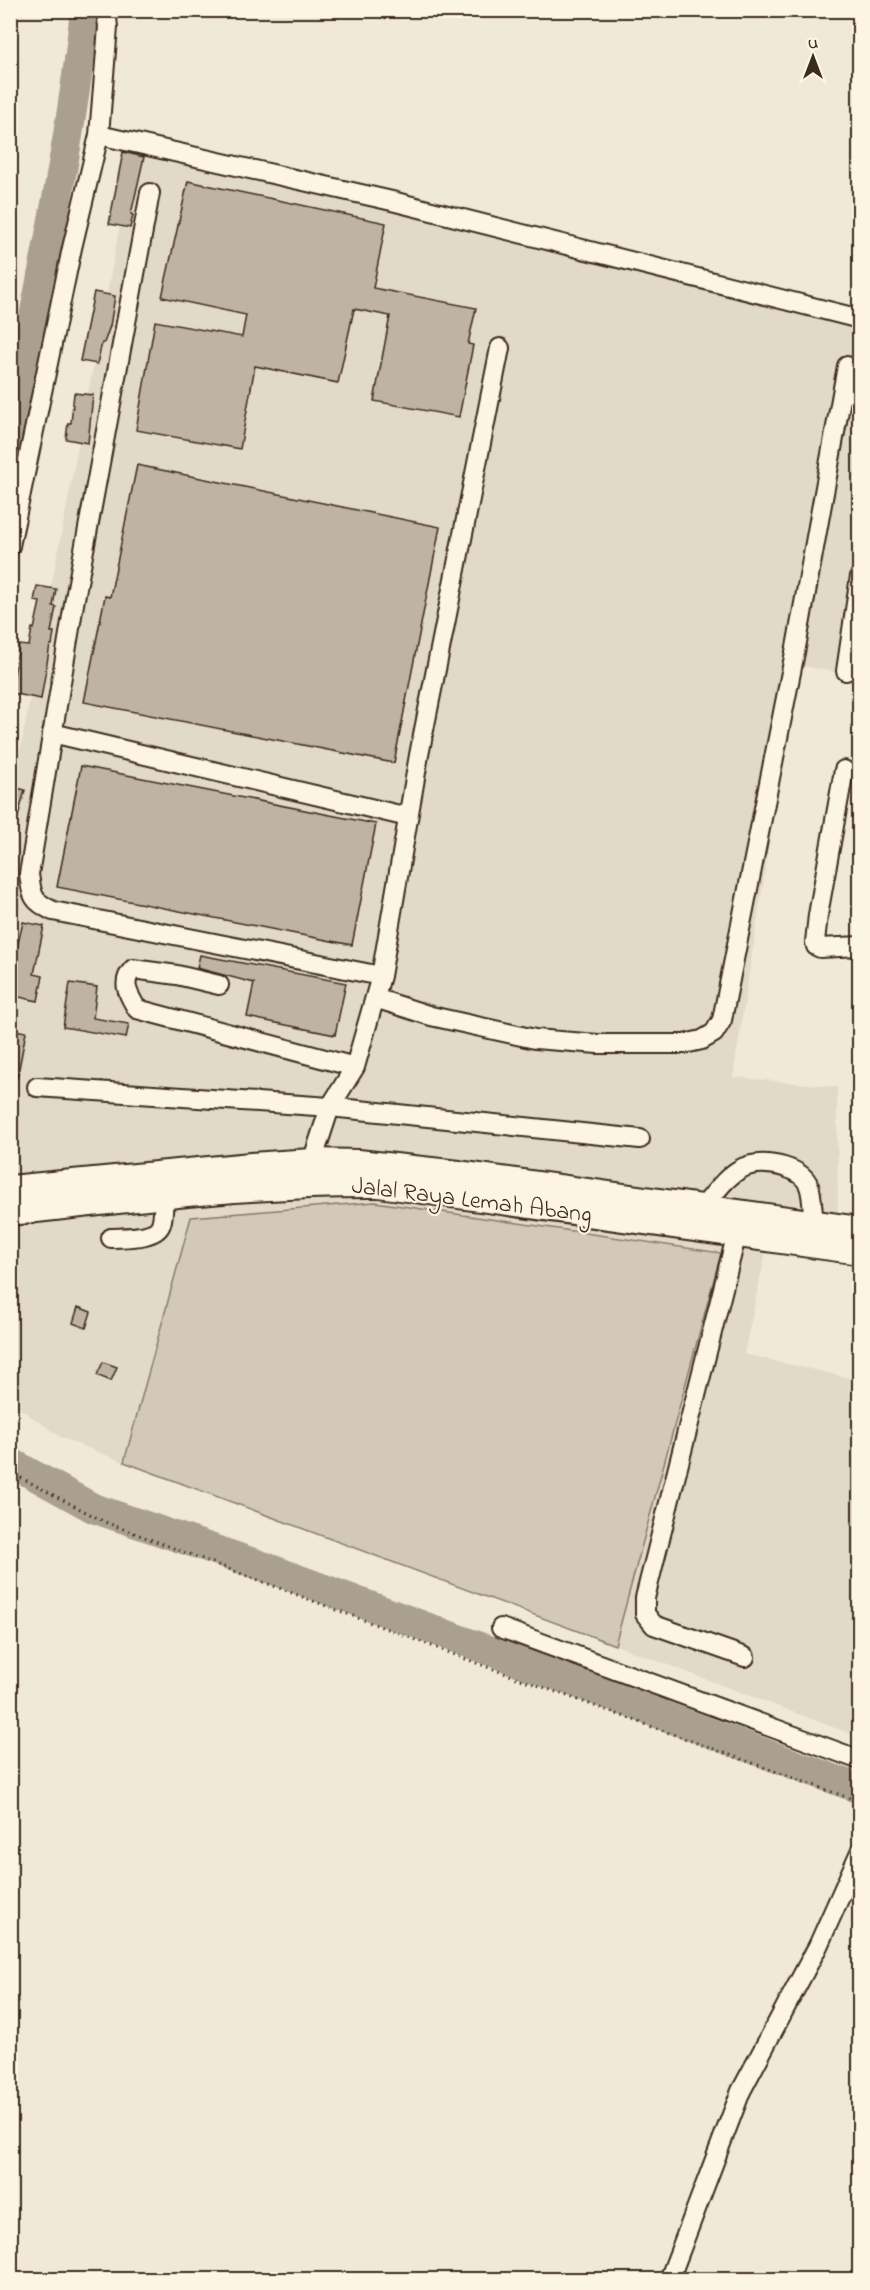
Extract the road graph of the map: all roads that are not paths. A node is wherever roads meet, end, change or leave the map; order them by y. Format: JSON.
{"nodes":[{"id":1,"x":106,"y":10,"type":"edge"},
{"id":2,"x":99,"y":135,"type":"junction"},
{"id":3,"x":150,"y":193,"type":"dead end"},
{"id":4,"x":860,"y":320,"type":"edge"},
{"id":5,"x":500,"y":348,"type":"dead end"},
{"id":6,"x":847,"y":366,"type":"dead end"},
{"id":7,"x":10,"y":546,"type":"edge"},
{"id":8,"x":860,"y":576,"type":"edge"},
{"id":9,"x":846,"y":670,"type":"dead end"},
{"id":10,"x":52,"y":733,"type":"junction"},
{"id":11,"x":844,"y":770,"type":"dead end"},
{"id":12,"x":408,"y":817,"type":"junction"},
{"id":13,"x":860,"y":946,"type":"edge"},
{"id":14,"x":381,"y":976,"type":"junction"},
{"id":15,"x":219,"y":985,"type":"dead end"},
{"id":16,"x":375,"y":998,"type":"junction"},
{"id":17,"x":355,"y":1067,"type":"junction"},
{"id":18,"x":37,"y":1087,"type":"dead end"},
{"id":19,"x":330,"y":1107,"type":"junction"},
{"id":20,"x":640,"y":1139,"type":"dead end"},
{"id":21,"x":312,"y":1162,"type":"junction"},
{"id":22,"x":10,"y":1189,"type":"edge"},
{"id":23,"x":164,"y":1194,"type":"junction"},
{"id":24,"x":704,"y":1207,"type":"junction"},
{"id":25,"x":10,"y":1212,"type":"edge"},
{"id":26,"x":814,"y":1223,"type":"junction"},
{"id":27,"x":860,"y":1230,"type":"edge"},
{"id":28,"x":737,"y":1233,"type":"junction"},
{"id":29,"x":111,"y":1238,"type":"dead end"},
{"id":30,"x":860,"y":1251,"type":"edge"},
{"id":31,"x":501,"y":1628,"type":"dead end"},
{"id":32,"x":745,"y":1657,"type":"dead end"},
{"id":33,"x":860,"y":1760,"type":"edge"},
{"id":34,"x":860,"y":1852,"type":"edge"},
{"id":35,"x":669,"y":2280,"type":"edge"}],
"edges":[{"from":1,"to":2,"type":"street"},
{"from":2,"to":4,"type":"street"},
{"from":2,"to":7,"type":"street"},
{"from":3,"to":10,"type":"street"},
{"from":5,"to":12,"type":"street"},
{"from":6,"to":16,"type":"street"},
{"from":8,"to":9,"type":"street"},
{"from":10,"to":12,"type":"street"},
{"from":10,"to":14,"type":"street"},
{"from":11,"to":13,"type":"street"},
{"from":12,"to":14,"type":"street"},
{"from":14,"to":16,"type":"street"},
{"from":15,"to":17,"type":"street"},
{"from":16,"to":17,"type":"street"},
{"from":17,"to":19,"type":"street"},
{"from":18,"to":19,"type":"street"},
{"from":19,"to":20,"type":"street"},
{"from":19,"to":21,"type":"street"},
{"from":21,"to":22,"type":"highway","name":"Jalal Raya Lemah Abang"},
{"from":21,"to":24,"type":"highway","name":"Jalal Raya Lemah Abang"},
{"from":23,"to":25,"type":"highway","name":"Jalal Raya Lemah Abang"},
{"from":23,"to":28,"type":"highway","name":"Jalal Raya Lemah Abang"},
{"from":23,"to":29,"type":"street"},
{"from":24,"to":26,"type":"highway","name":"Jalal Raya Lemah Abang"},
{"from":24,"to":26,"type":"street"},
{"from":26,"to":27,"type":"highway","name":"Jalal Raya Lemah Abang"},
{"from":28,"to":30,"type":"highway","name":"Jalal Raya Lemah Abang"},
{"from":28,"to":32,"type":"street"},
{"from":31,"to":33,"type":"street"},
{"from":34,"to":35,"type":"street"}]}
